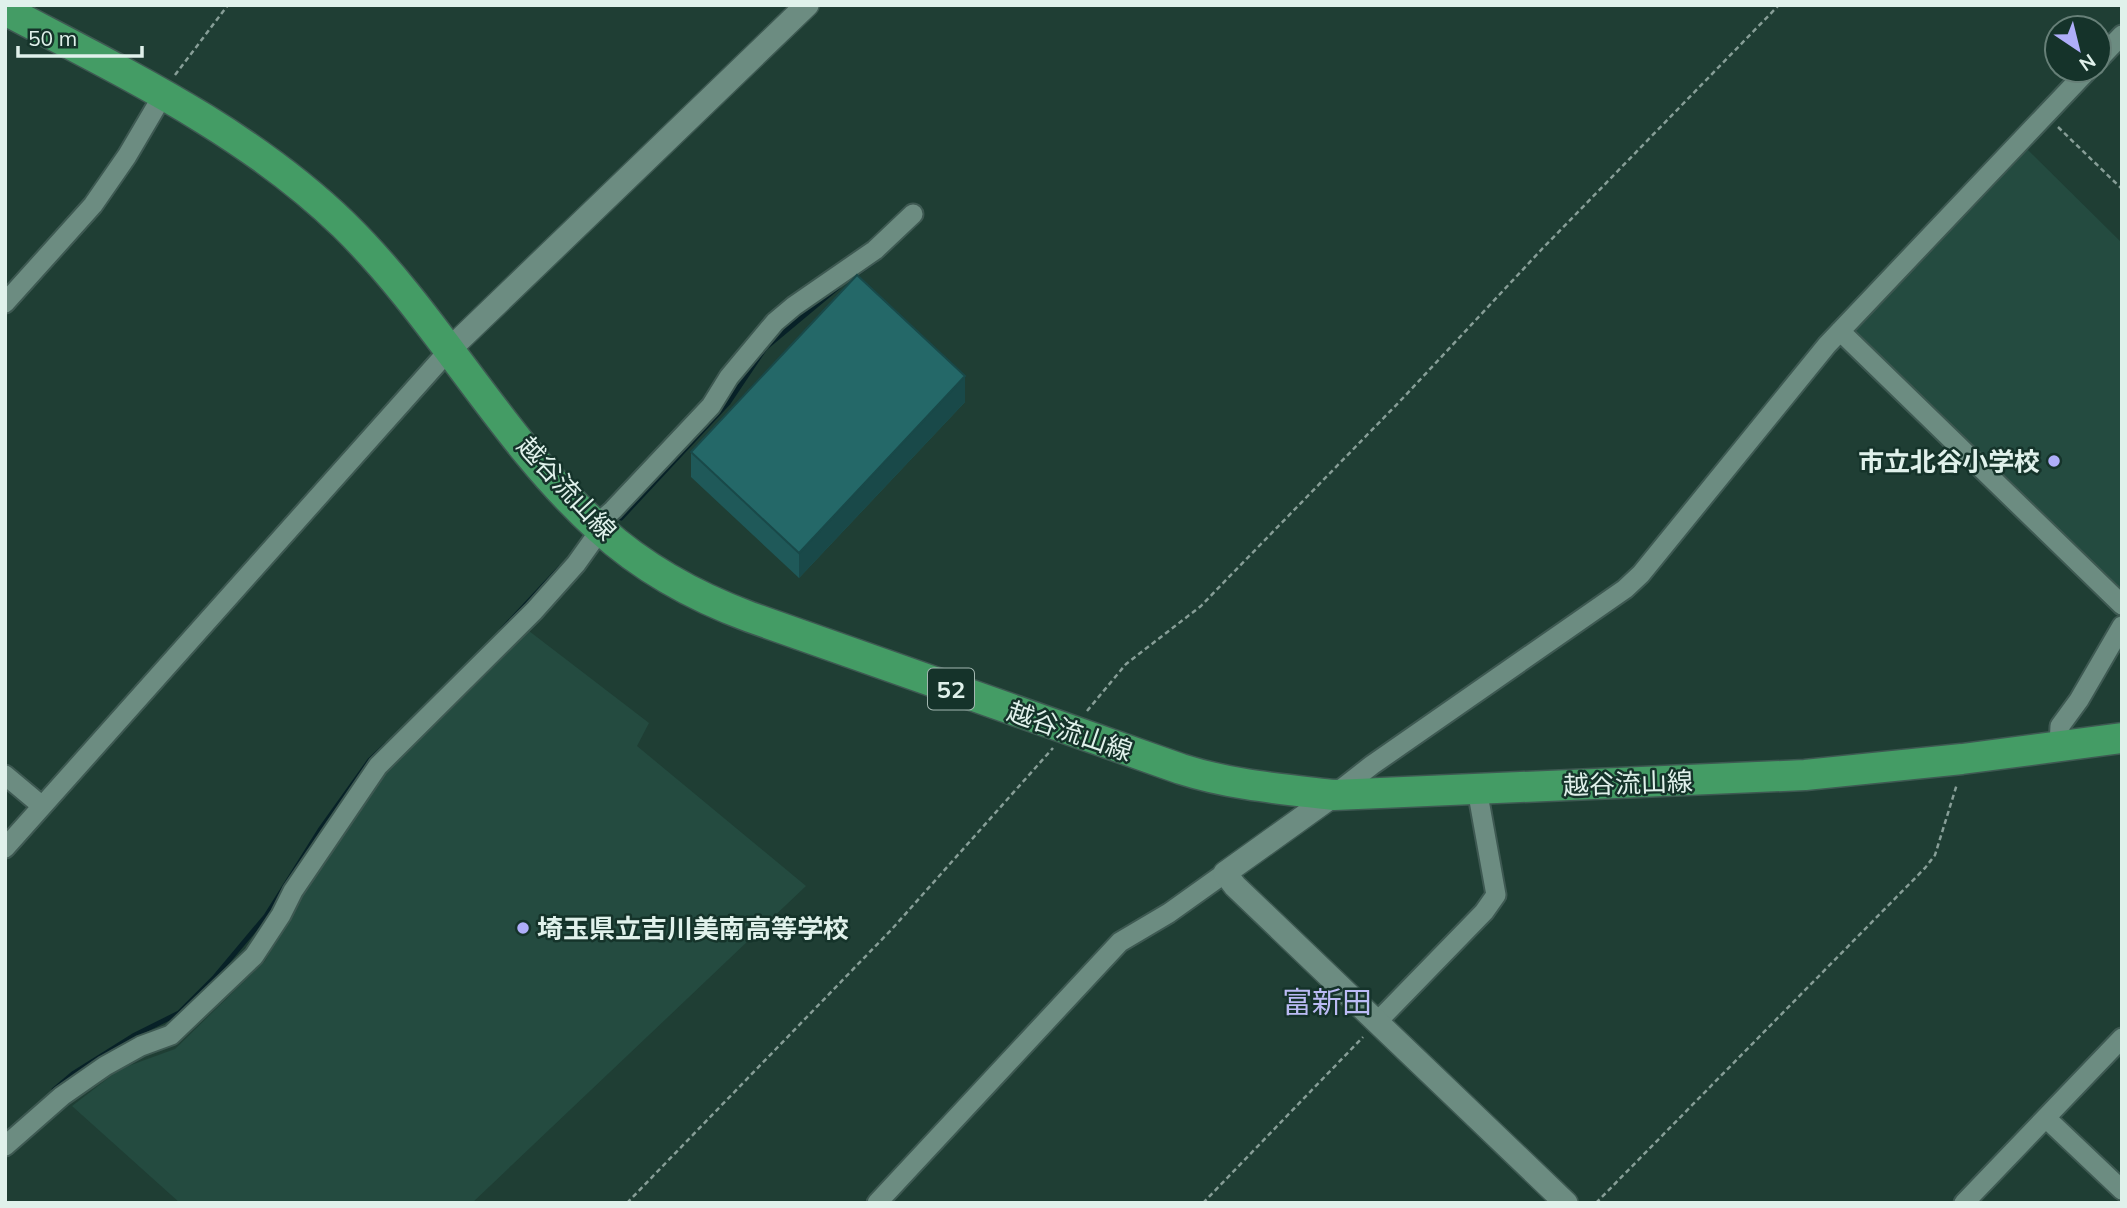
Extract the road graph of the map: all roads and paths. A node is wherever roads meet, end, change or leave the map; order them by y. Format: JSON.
{"nodes":[{"id":1,"x":228,"y":5,"type":"edge"},
{"id":2,"x":807,"y":5,"type":"edge"},
{"id":3,"x":1779,"y":5,"type":"edge"},
{"id":4,"x":5,"y":10,"type":"edge"},
{"id":5,"x":2075,"y":84,"type":"edge"},
{"id":6,"x":163,"y":94,"type":"junction"},
{"id":7,"x":2045,"y":115,"type":"junction"},
{"id":8,"x":2122,"y":189,"type":"edge"},
{"id":9,"x":913,"y":214,"type":"dead end"},
{"id":10,"x":5,"y":303,"type":"edge"},
{"id":11,"x":1840,"y":331,"type":"junction"},
{"id":12,"x":450,"y":349,"type":"junction"},
{"id":13,"x":599,"y":527,"type":"junction"},
{"id":14,"x":2122,"y":605,"type":"edge"},
{"id":15,"x":2122,"y":626,"type":"edge"},
{"id":16,"x":1072,"y":731,"type":"junction"},
{"id":17,"x":2122,"y":738,"type":"edge"},
{"id":18,"x":2059,"y":746,"type":"junction"},
{"id":19,"x":1962,"y":759,"type":"junction"},
{"id":20,"x":5,"y":775,"type":"edge"},
{"id":21,"x":1477,"y":789,"type":"junction"},
{"id":22,"x":1334,"y":795,"type":"junction"},
{"id":23,"x":43,"y":806,"type":"junction"},
{"id":24,"x":5,"y":848,"type":"edge"},
{"id":25,"x":1225,"y":873,"type":"junction"},
{"id":26,"x":1377,"y":1022,"type":"junction"},
{"id":27,"x":2122,"y":1038,"type":"edge"},
{"id":28,"x":2046,"y":1118,"type":"junction"},
{"id":29,"x":5,"y":1146,"type":"edge"},
{"id":30,"x":2122,"y":1190,"type":"edge"},
{"id":31,"x":627,"y":1203,"type":"edge"},
{"id":32,"x":877,"y":1203,"type":"edge"},
{"id":33,"x":1203,"y":1203,"type":"edge"},
{"id":34,"x":1566,"y":1203,"type":"edge"},
{"id":35,"x":1596,"y":1203,"type":"edge"},
{"id":36,"x":1964,"y":1203,"type":"edge"}],
"edges":[{"from":1,"to":6,"type":"path"},
{"from":2,"to":12,"type":"street"},
{"from":3,"to":16,"type":"path"},
{"from":4,"to":6,"type":"main road","name":"越谷流山線","number":"52"},
{"from":5,"to":7,"type":"street"},
{"from":6,"to":10,"type":"street"},
{"from":6,"to":12,"type":"main road","name":"越谷流山線","number":"52"},
{"from":7,"to":8,"type":"path"},
{"from":7,"to":11,"type":"street"},
{"from":9,"to":13,"type":"street"},
{"from":11,"to":14,"type":"street"},
{"from":11,"to":22,"type":"street"},
{"from":12,"to":13,"type":"main road","name":"越谷流山線","number":"52"},
{"from":12,"to":23,"type":"street"},
{"from":13,"to":16,"type":"main road","name":"越谷流山線","number":"52"},
{"from":13,"to":29,"type":"street"},
{"from":15,"to":18,"type":"street"},
{"from":16,"to":22,"type":"main road","name":"越谷流山線","number":"52"},
{"from":16,"to":31,"type":"path"},
{"from":17,"to":18,"type":"main road","name":"越谷流山線","number":"52"},
{"from":18,"to":19,"type":"main road","name":"越谷流山線","number":"52"},
{"from":19,"to":21,"type":"main road","name":"越谷流山線","number":"52"},
{"from":19,"to":35,"type":"path"},
{"from":20,"to":23,"type":"street"},
{"from":21,"to":22,"type":"main road","name":"越谷流山線","number":"52"},
{"from":21,"to":26,"type":"street"},
{"from":22,"to":25,"type":"street"},
{"from":23,"to":24,"type":"street"},
{"from":25,"to":26,"type":"street"},
{"from":25,"to":32,"type":"street"},
{"from":26,"to":33,"type":"path"},
{"from":26,"to":34,"type":"street"},
{"from":27,"to":28,"type":"street"},
{"from":28,"to":30,"type":"street"},
{"from":28,"to":36,"type":"street"}]}
